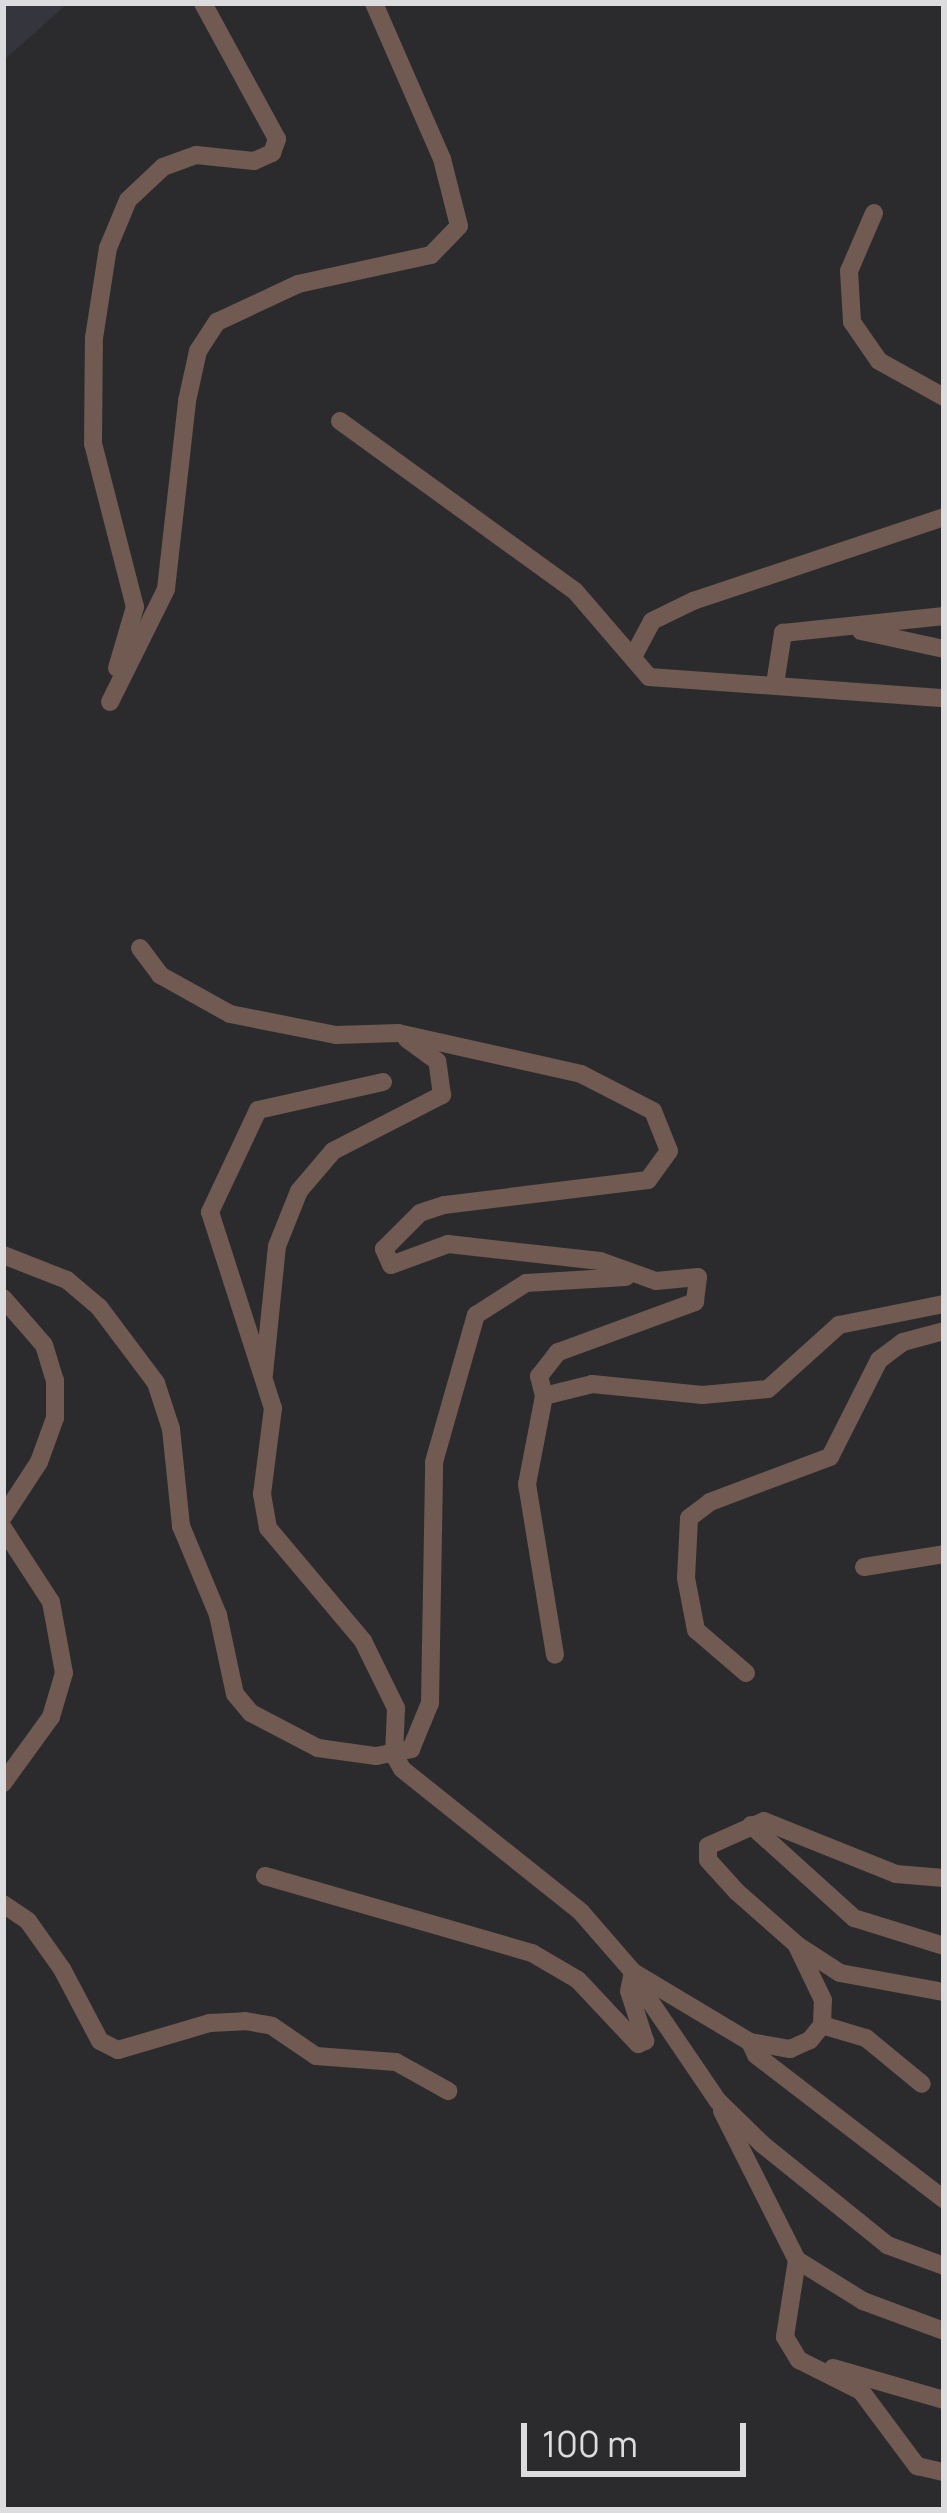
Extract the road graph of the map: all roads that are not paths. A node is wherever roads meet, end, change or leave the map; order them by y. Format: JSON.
{"nodes":[{"id":1,"x":203,"y":3,"type":"edge"},
{"id":2,"x":374,"y":3,"type":"edge"},
{"id":3,"x":874,"y":213,"type":"dead end"},
{"id":4,"x":944,"y":397,"type":"edge"},
{"id":5,"x":340,"y":421,"type":"dead end"},
{"id":6,"x":944,"y":517,"type":"edge"},
{"id":7,"x":944,"y":616,"type":"edge"},
{"id":8,"x":845,"y":627,"type":"junction"},
{"id":9,"x":944,"y":650,"type":"edge"},
{"id":10,"x":634,"y":655,"type":"junction"},
{"id":11,"x":775,"y":684,"type":"junction"},
{"id":12,"x":944,"y":698,"type":"edge"},
{"id":13,"x":140,"y":948,"type":"dead end"},
{"id":14,"x":398,"y":1033,"type":"junction"},
{"id":15,"x":383,"y":1082,"type":"dead end"},
{"id":16,"x":3,"y":1255,"type":"edge"},
{"id":17,"x":631,"y":1277,"type":"junction"},
{"id":18,"x":3,"y":1298,"type":"edge"},
{"id":19,"x":944,"y":1304,"type":"edge"},
{"id":20,"x":944,"y":1331,"type":"edge"},
{"id":21,"x":264,"y":1374,"type":"junction"},
{"id":22,"x":544,"y":1396,"type":"junction"},
{"id":23,"x":3,"y":1517,"type":"edge"},
{"id":24,"x":3,"y":1528,"type":"edge"},
{"id":25,"x":944,"y":1554,"type":"edge"},
{"id":26,"x":863,"y":1567,"type":"dead end"},
{"id":27,"x":555,"y":1655,"type":"dead end"},
{"id":28,"x":746,"y":1673,"type":"dead end"},
{"id":29,"x":394,"y":1755,"type":"junction"},
{"id":30,"x":3,"y":1783,"type":"edge"},
{"id":31,"x":751,"y":1825,"type":"junction"},
{"id":32,"x":265,"y":1876,"type":"dead end"},
{"id":33,"x":944,"y":1878,"type":"edge"},
{"id":34,"x":3,"y":1904,"type":"edge"},
{"id":35,"x":796,"y":1944,"type":"junction"},
{"id":36,"x":944,"y":1946,"type":"edge"},
{"id":37,"x":633,"y":1972,"type":"junction"},
{"id":38,"x":944,"y":1992,"type":"edge"},
{"id":39,"x":822,"y":2025,"type":"junction"},
{"id":40,"x":750,"y":2042,"type":"junction"},
{"id":41,"x":922,"y":2084,"type":"dead end"},
{"id":42,"x":448,"y":2091,"type":"dead end"},
{"id":43,"x":718,"y":2102,"type":"junction"},
{"id":44,"x":944,"y":2199,"type":"edge"},
{"id":45,"x":797,"y":2260,"type":"junction"},
{"id":46,"x":944,"y":2266,"type":"edge"},
{"id":47,"x":944,"y":2330,"type":"edge"},
{"id":48,"x":799,"y":2360,"type":"junction"},
{"id":49,"x":944,"y":2400,"type":"edge"},
{"id":50,"x":944,"y":2472,"type":"edge"}],
"edges":[{"from":1,"to":2,"type":"street"},
{"from":3,"to":4,"type":"street"},
{"from":5,"to":10,"type":"street"},
{"from":6,"to":10,"type":"street"},
{"from":7,"to":8,"type":"street"},
{"from":8,"to":9,"type":"street"},
{"from":8,"to":11,"type":"street"},
{"from":10,"to":11,"type":"street"},
{"from":11,"to":12,"type":"street"},
{"from":13,"to":14,"type":"street"},
{"from":14,"to":17,"type":"street"},
{"from":14,"to":21,"type":"street"},
{"from":15,"to":21,"type":"street"},
{"from":16,"to":29,"type":"street"},
{"from":17,"to":22,"type":"street"},
{"from":17,"to":29,"type":"street"},
{"from":18,"to":23,"type":"street"},
{"from":19,"to":22,"type":"street"},
{"from":20,"to":28,"type":"street"},
{"from":21,"to":29,"type":"street"},
{"from":22,"to":27,"type":"street"},
{"from":24,"to":30,"type":"street"},
{"from":25,"to":26,"type":"street"},
{"from":29,"to":37,"type":"street"},
{"from":31,"to":33,"type":"street"},
{"from":31,"to":35,"type":"street"},
{"from":31,"to":36,"type":"street"},
{"from":32,"to":37,"type":"street"},
{"from":34,"to":42,"type":"street"},
{"from":35,"to":38,"type":"street"},
{"from":35,"to":39,"type":"street"},
{"from":37,"to":40,"type":"street"},
{"from":37,"to":43,"type":"street"},
{"from":39,"to":40,"type":"street"},
{"from":39,"to":41,"type":"street"},
{"from":40,"to":44,"type":"street"},
{"from":43,"to":45,"type":"street"},
{"from":43,"to":46,"type":"street"},
{"from":45,"to":47,"type":"street"},
{"from":45,"to":48,"type":"street"},
{"from":48,"to":49,"type":"street"},
{"from":48,"to":50,"type":"street"}]}
